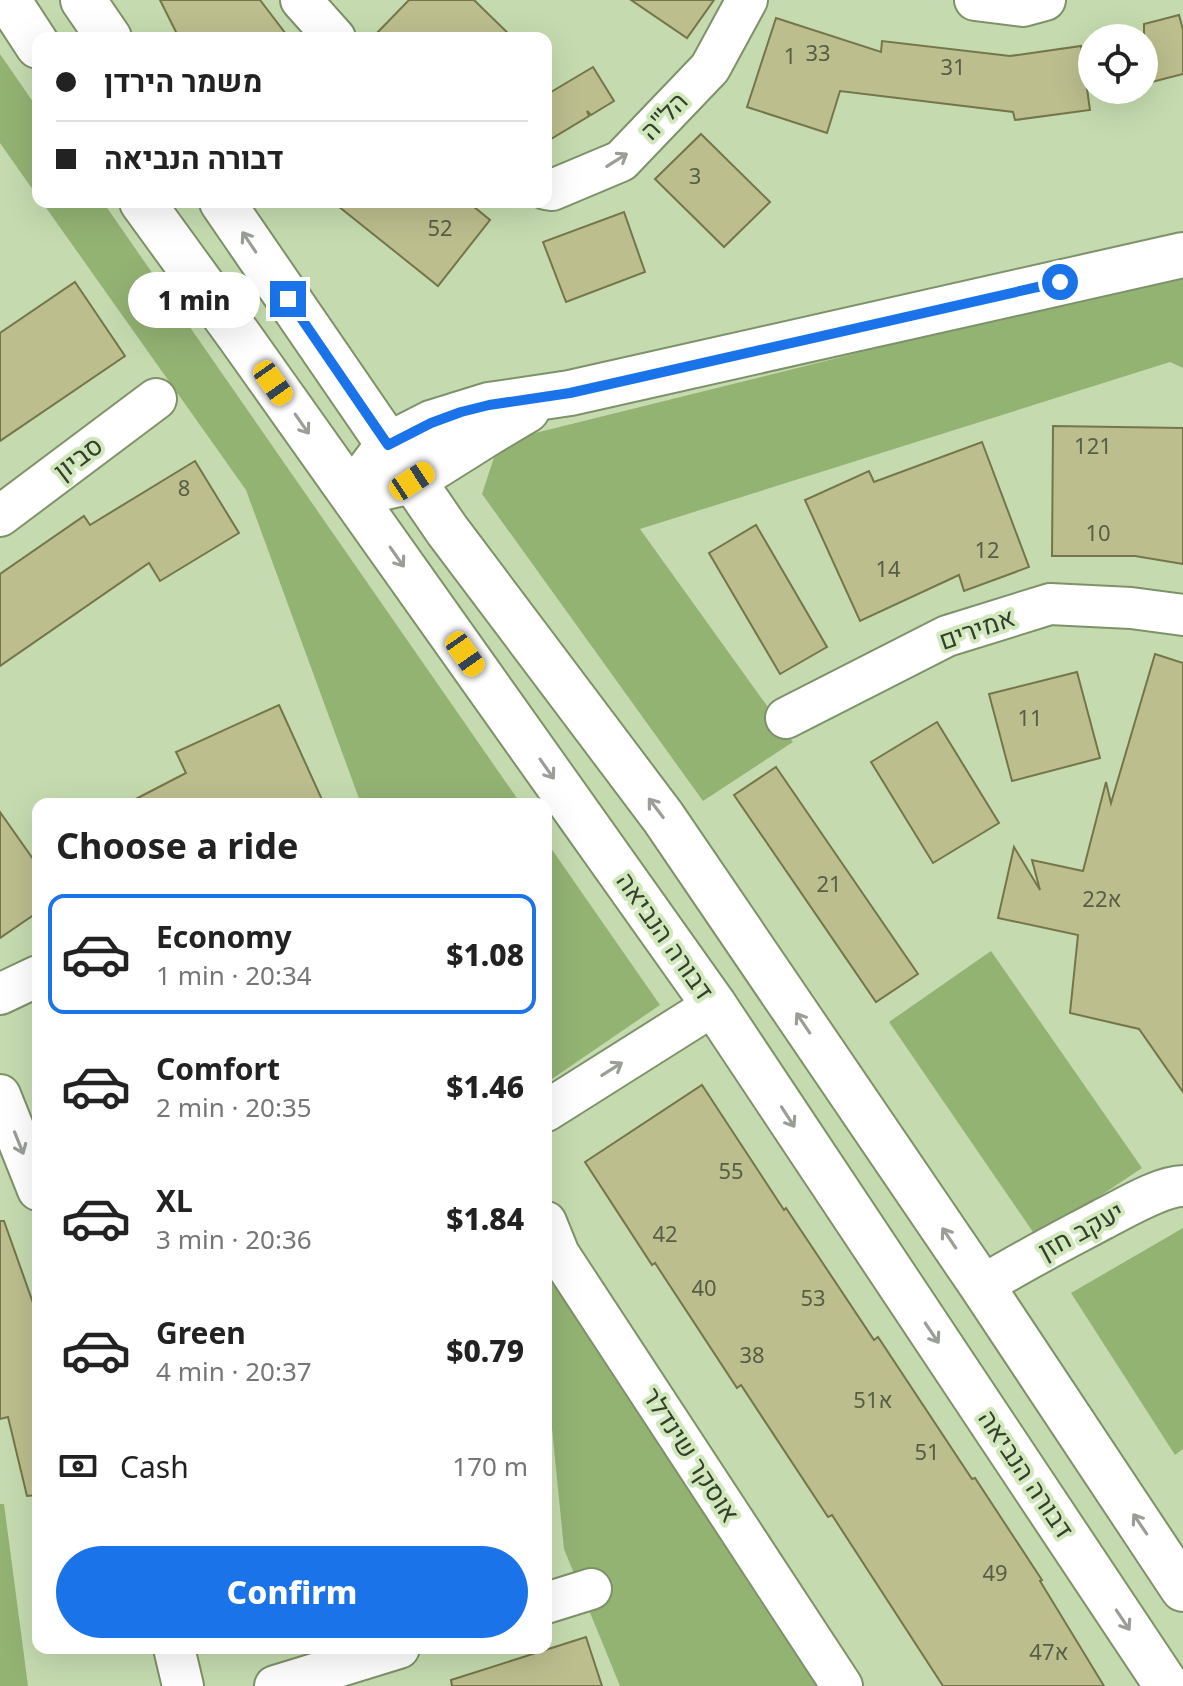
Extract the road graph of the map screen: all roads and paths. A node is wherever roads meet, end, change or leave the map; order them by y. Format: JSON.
{"nodes":[{"id":1,"x":8,"y":0,"type":"edge"},
{"id":2,"x":83,"y":0,"type":"edge"},
{"id":3,"x":301,"y":0,"type":"edge"},
{"id":4,"x":747,"y":0,"type":"edge"},
{"id":5,"x":975,"y":0,"type":"edge"},
{"id":6,"x":1031,"y":2,"type":"edge"},
{"id":7,"x":105,"y":32,"type":"edge"},
{"id":8,"x":330,"y":32,"type":"edge"},
{"id":9,"x":32,"y":37,"type":"edge"},
{"id":10,"x":552,"y":190,"type":"edge"},
{"id":11,"x":146,"y":208,"type":"edge"},
{"id":12,"x":226,"y":208,"type":"edge"},
{"id":13,"x":1183,"y":255,"type":"edge"},
{"id":14,"x":570,"y":393,"type":"junction"},
{"id":15,"x":156,"y":399,"type":"dead end"},
{"id":16,"x":388,"y":445,"type":"junction"},
{"id":17,"x":412,"y":481,"type":"junction"},
{"id":18,"x":351,"y":494,"type":"junction"},
{"id":19,"x":0,"y":516,"type":"edge"},
{"id":20,"x":1183,"y":615,"type":"edge"},
{"id":21,"x":786,"y":718,"type":"dead end"},
{"id":22,"x":32,"y":979,"type":"edge"},
{"id":23,"x":0,"y":994,"type":"edge"},
{"id":24,"x":714,"y":1005,"type":"junction"},
{"id":25,"x":0,"y":1095,"type":"edge"},
{"id":26,"x":552,"y":1107,"type":"edge"},
{"id":27,"x":32,"y":1175,"type":"edge"},
{"id":28,"x":1183,"y":1186,"type":"edge"},
{"id":29,"x":553,"y":1238,"type":"edge"},
{"id":30,"x":982,"y":1286,"type":"junction"},
{"id":31,"x":591,"y":1589,"type":"dead end"},
{"id":32,"x":1183,"y":1589,"type":"edge"},
{"id":33,"x":552,"y":1601,"type":"edge"},
{"id":34,"x":175,"y":1654,"type":"edge"},
{"id":35,"x":379,"y":1654,"type":"edge"},
{"id":36,"x":183,"y":1686,"type":"edge"},
{"id":37,"x":275,"y":1686,"type":"edge"},
{"id":38,"x":842,"y":1686,"type":"edge"},
{"id":39,"x":1167,"y":1686,"type":"edge"}],
"edges":[{"from":1,"to":9,"type":"street"},
{"from":2,"to":7,"type":"street"},
{"from":3,"to":8,"type":"street"},
{"from":10,"to":4,"type":"street","name":"הל\"ה","one_way":true},
{"from":5,"to":6,"type":"street"},
{"from":11,"to":18,"type":"street","name":"דבורה הנביאה","one_way":true},
{"from":16,"to":12,"type":"street","one_way":true},
{"from":13,"to":14,"type":"street"},
{"from":14,"to":16,"type":"street"},
{"from":14,"to":17,"type":"street"},
{"from":15,"to":19,"type":"street","name":"סביון"},
{"from":16,"to":17,"type":"street"},
{"from":16,"to":18,"type":"street"},
{"from":17,"to":18,"type":"street"},
{"from":30,"to":17,"type":"street","one_way":true},
{"from":18,"to":24,"type":"street","name":"דבורה הנביאה","one_way":true},
{"from":20,"to":21,"type":"street","name":"אמירים"},
{"from":22,"to":23,"type":"street"},
{"from":26,"to":24,"type":"street","one_way":true},
{"from":24,"to":39,"type":"street","name":"דבורה הנביאה","one_way":true},
{"from":25,"to":27,"type":"street","one_way":true},
{"from":28,"to":30,"type":"street","name":"יעקב חזן"},
{"from":29,"to":38,"type":"street","name":"אוסקר שינדלר"},
{"from":32,"to":30,"type":"street","one_way":true},
{"from":31,"to":33,"type":"street"},
{"from":34,"to":36,"type":"street"},
{"from":35,"to":37,"type":"street"}]}
